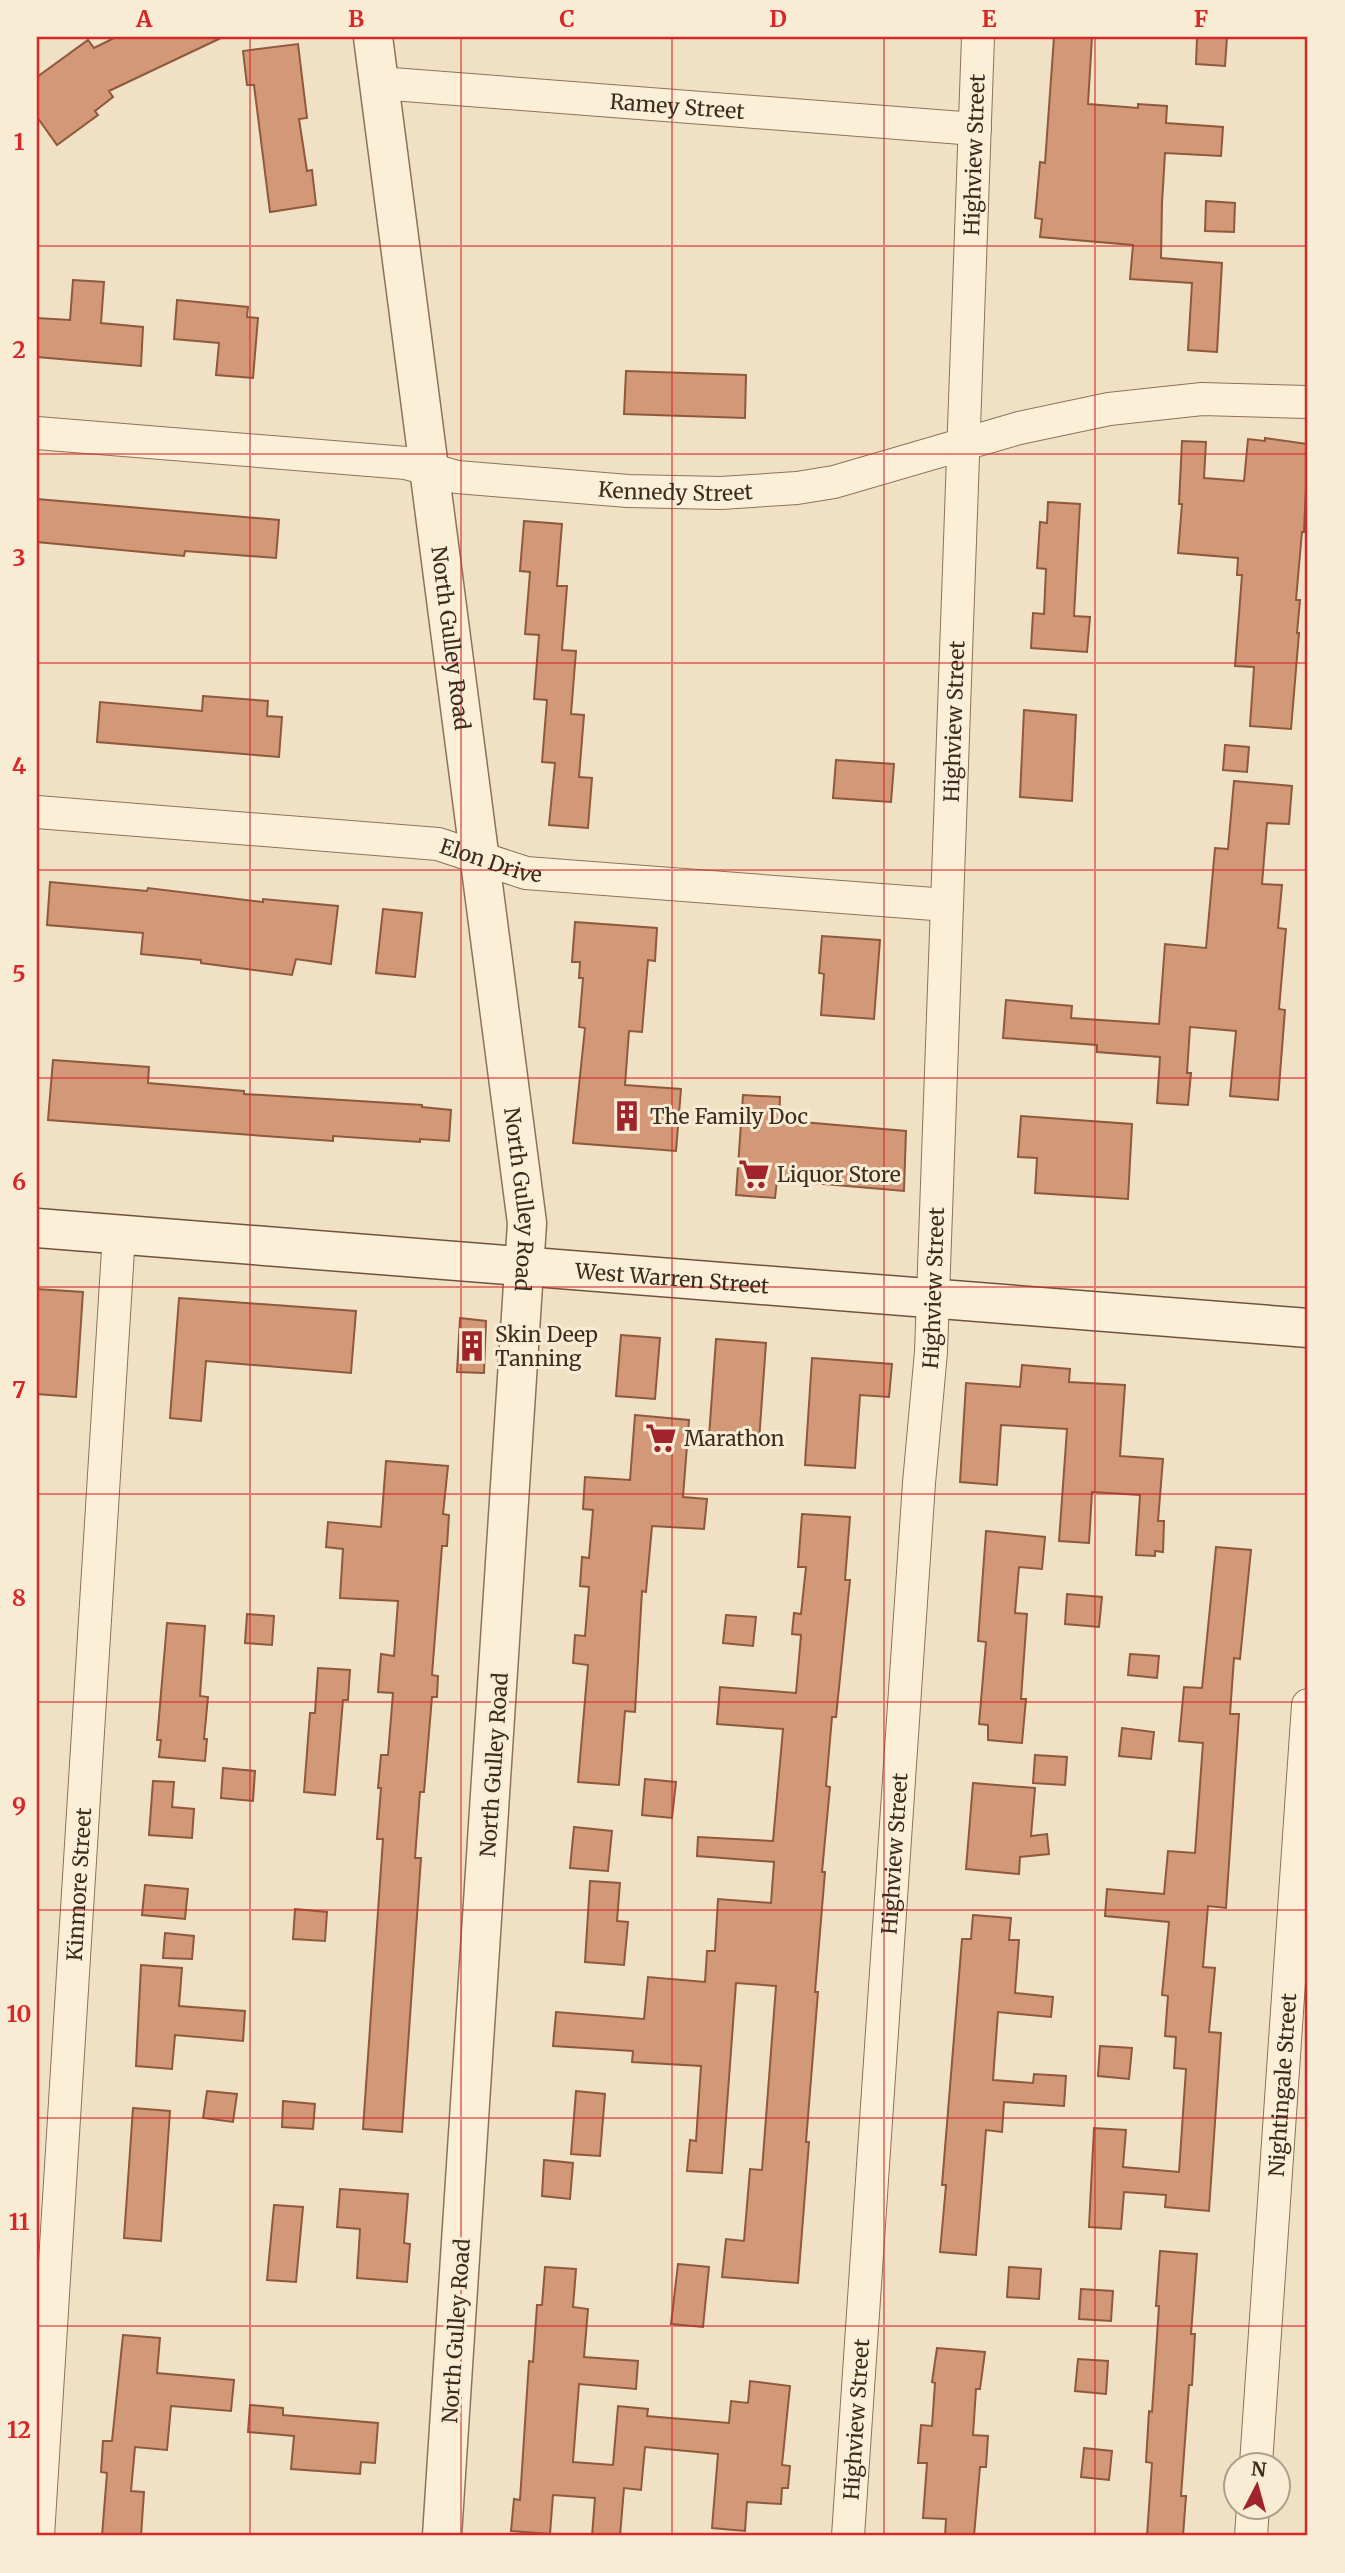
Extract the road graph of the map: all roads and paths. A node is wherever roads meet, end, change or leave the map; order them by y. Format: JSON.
{"nodes":[{"id":1,"x":373,"y":37,"type":"edge"},
{"id":2,"x":978,"y":37,"type":"edge"},
{"id":3,"x":379,"y":83,"type":"junction"},
{"id":4,"x":975,"y":129,"type":"junction"},
{"id":5,"x":1308,"y":402,"type":"edge"},
{"id":6,"x":37,"y":433,"type":"edge"},
{"id":7,"x":964,"y":446,"type":"junction"},
{"id":8,"x":430,"y":470,"type":"junction"},
{"id":9,"x":37,"y":812,"type":"edge"},
{"id":10,"x":480,"y":859,"type":"junction"},
{"id":11,"x":947,"y":905,"type":"junction"},
{"id":12,"x":37,"y":1228,"type":"edge"},
{"id":13,"x":119,"y":1234,"type":"junction"},
{"id":14,"x":526,"y":1267,"type":"junction"},
{"id":15,"x":932,"y":1299,"type":"junction"},
{"id":16,"x":1308,"y":1328,"type":"edge"},
{"id":17,"x":1308,"y":1705,"type":"edge"},
{"id":18,"x":1257,"y":2450,"type":"edge"},
{"id":19,"x":38,"y":2536,"type":"edge"},
{"id":20,"x":442,"y":2536,"type":"edge"},
{"id":21,"x":848,"y":2536,"type":"edge"}],
"edges":[{"from":1,"to":3,"type":"street","name":"North Gulley Road"},
{"from":2,"to":4,"type":"street","name":"Highview Street"},
{"from":3,"to":4,"type":"street","name":"Ramey Street"},
{"from":3,"to":8,"type":"street","name":"North Gulley Road"},
{"from":4,"to":7,"type":"street","name":"Highview Street"},
{"from":5,"to":7,"type":"street","name":"Kennedy Street"},
{"from":6,"to":8,"type":"street","name":"Kennedy Street"},
{"from":7,"to":8,"type":"street","name":"Kennedy Street"},
{"from":7,"to":11,"type":"street","name":"Highview Street"},
{"from":8,"to":10,"type":"street","name":"North Gulley Road"},
{"from":9,"to":10,"type":"street","name":"Elon Drive"},
{"from":10,"to":11,"type":"street","name":"Elon Drive"},
{"from":10,"to":14,"type":"street","name":"North Gulley Road"},
{"from":11,"to":15,"type":"street","name":"Highview Street"},
{"from":12,"to":13,"type":"street","name":"West Warren Street"},
{"from":13,"to":14,"type":"street","name":"West Warren Street"},
{"from":13,"to":19,"type":"street","name":"Kinmore Street"},
{"from":14,"to":15,"type":"street","name":"West Warren Street"},
{"from":14,"to":20,"type":"street","name":"North Gulley Road"},
{"from":15,"to":16,"type":"street","name":"West Warren Street"},
{"from":15,"to":21,"type":"street","name":"Highview Street"},
{"from":17,"to":18,"type":"street","name":"Nightingale Street"}]}
